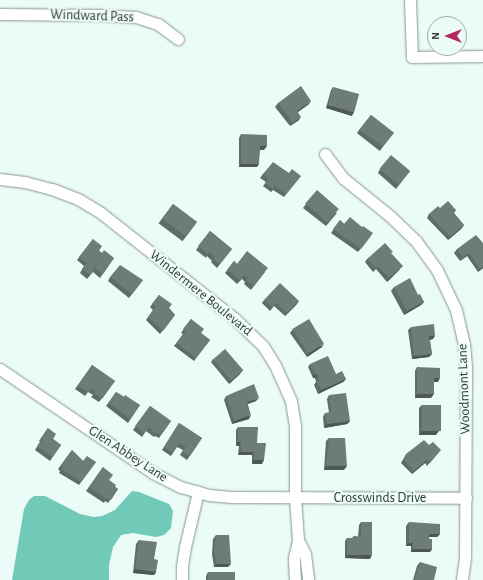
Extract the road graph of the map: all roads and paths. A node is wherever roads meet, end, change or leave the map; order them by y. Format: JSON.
{"nodes":[{"id":1,"x":410,"y":0,"type":"edge"},
{"id":2,"x":0,"y":14,"type":"edge"},
{"id":3,"x":178,"y":39,"type":"dead end"},
{"id":4,"x":483,"y":56,"type":"edge"},
{"id":5,"x":325,"y":154,"type":"dead end"},
{"id":6,"x":0,"y":179,"type":"edge"},
{"id":7,"x":2,"y":373,"type":"edge"},
{"id":8,"x":198,"y":492,"type":"junction"},
{"id":9,"x":295,"y":498,"type":"junction"},
{"id":10,"x":466,"y":498,"type":"junction"},
{"id":11,"x":298,"y":540,"type":"junction"},
{"id":12,"x":182,"y":580,"type":"edge"},
{"id":13,"x":295,"y":580,"type":"edge"},
{"id":14,"x":308,"y":580,"type":"edge"},
{"id":15,"x":462,"y":580,"type":"edge"}],
"edges":[{"from":1,"to":4,"type":"street"},
{"from":2,"to":3,"type":"street","name":"Windward Pass"},
{"from":5,"to":10,"type":"street","name":"Woodmont Lane"},
{"from":6,"to":9,"type":"street","name":"Windermere Boulevard"},
{"from":7,"to":8,"type":"street","name":"Glen Abbey Lane"},
{"from":8,"to":9,"type":"street","name":"Glen Abbey Lane"},
{"from":8,"to":12,"type":"street"},
{"from":9,"to":10,"type":"street","name":"Crosswinds Drive"},
{"from":9,"to":11,"type":"street","name":"Windermere Boulevard"},
{"from":10,"to":15,"type":"street","name":"Woodmont Lane"},
{"from":11,"to":13,"type":"street","name":"Windermere Boulevard"},
{"from":11,"to":14,"type":"street","name":"Windermere Boulevard"}]}
